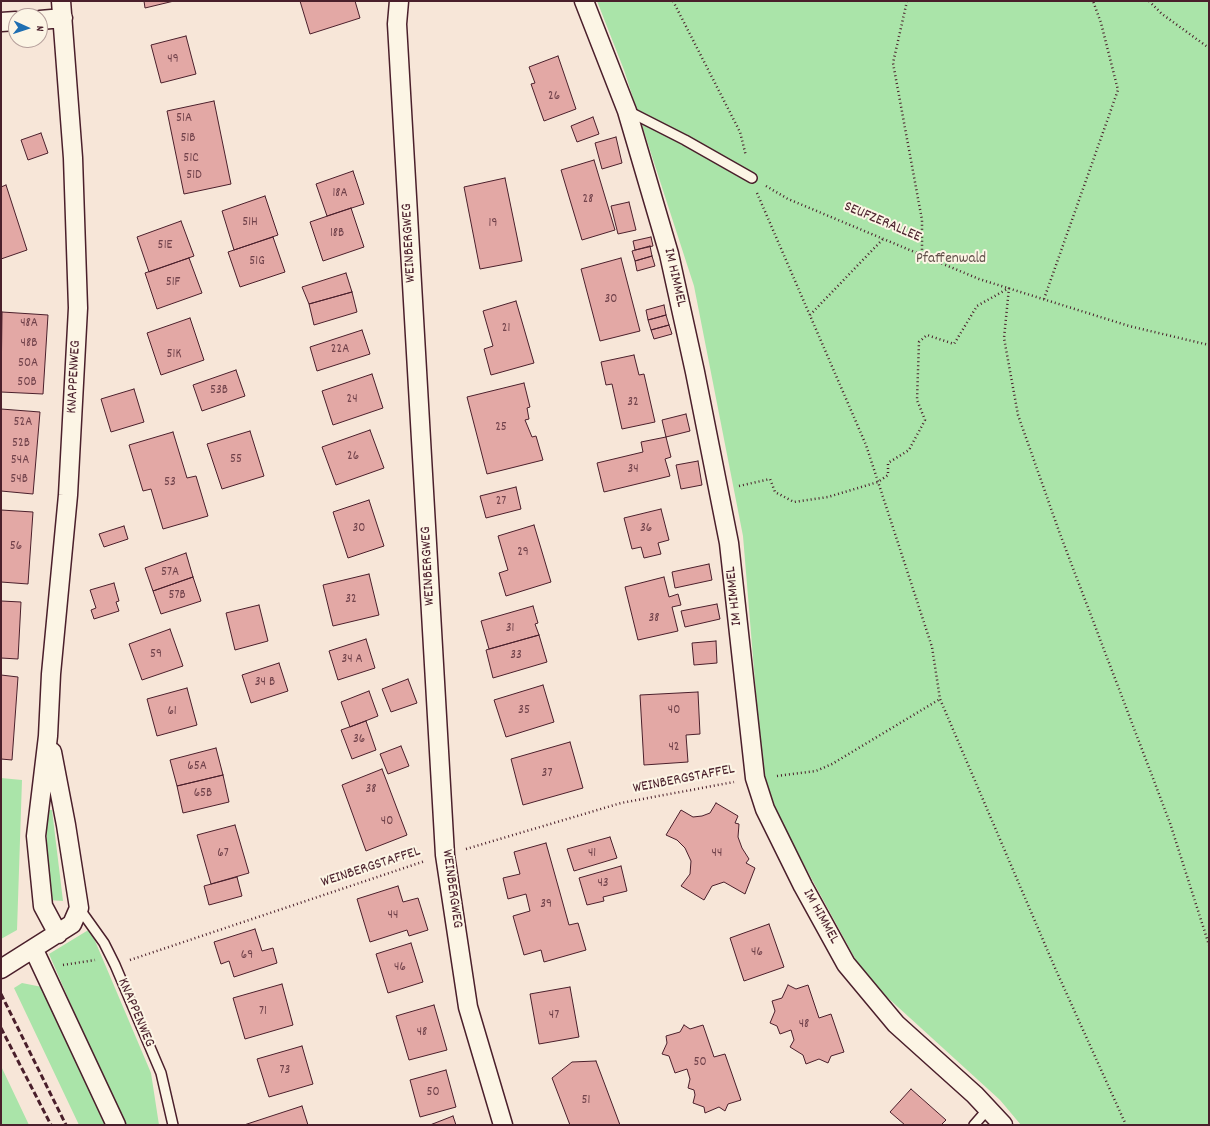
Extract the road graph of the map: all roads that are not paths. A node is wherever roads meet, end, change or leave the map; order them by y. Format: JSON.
{"nodes":[{"id":1,"x":399,"y":1,"type":"edge"},
{"id":2,"x":584,"y":1,"type":"edge"},
{"id":3,"x":62,"y":10,"type":"edge"},
{"id":4,"x":48,"y":16,"type":"edge"},
{"id":5,"x":627,"y":111,"type":"junction"},
{"id":6,"x":752,"y":178,"type":"road end"},
{"id":7,"x":48,"y":736,"type":"junction"},
{"id":8,"x":79,"y":908,"type":"junction"},
{"id":9,"x":58,"y":934,"type":"junction"},
{"id":10,"x":34,"y":950,"type":"junction"},
{"id":11,"x":1,"y":969,"type":"edge"},
{"id":12,"x":988,"y":1109,"type":"junction"},
{"id":13,"x":116,"y":1125,"type":"edge"},
{"id":14,"x":173,"y":1125,"type":"edge"},
{"id":15,"x":503,"y":1125,"type":"edge"},
{"id":16,"x":974,"y":1125,"type":"edge"},
{"id":17,"x":1004,"y":1125,"type":"edge"}],
"edges":[{"from":1,"to":15,"type":"street","name":"WEINBERGWEG"},
{"from":2,"to":5,"type":"street","name":"IM HIMMEL"},
{"from":3,"to":4,"type":"street","name":"KNAPPENWEG"},
{"from":3,"to":7,"type":"street","name":"KNAPPENWEG"},
{"from":5,"to":6,"type":"lane"},
{"from":5,"to":12,"type":"street","name":"IM HIMMEL"},
{"from":7,"to":8,"type":"street","name":"KNAPPENWEG"},
{"from":7,"to":9,"type":"street","name":"KNAPPENWEG"},
{"from":8,"to":9,"type":"street"},
{"from":8,"to":14,"type":"lane","name":"KNAPPENWEG"},
{"from":9,"to":10,"type":"street"},
{"from":10,"to":11,"type":"street"},
{"from":10,"to":13,"type":"street"},
{"from":12,"to":16,"type":"lane"},
{"from":12,"to":17,"type":"street","name":"IM HIMMEL"}]}
